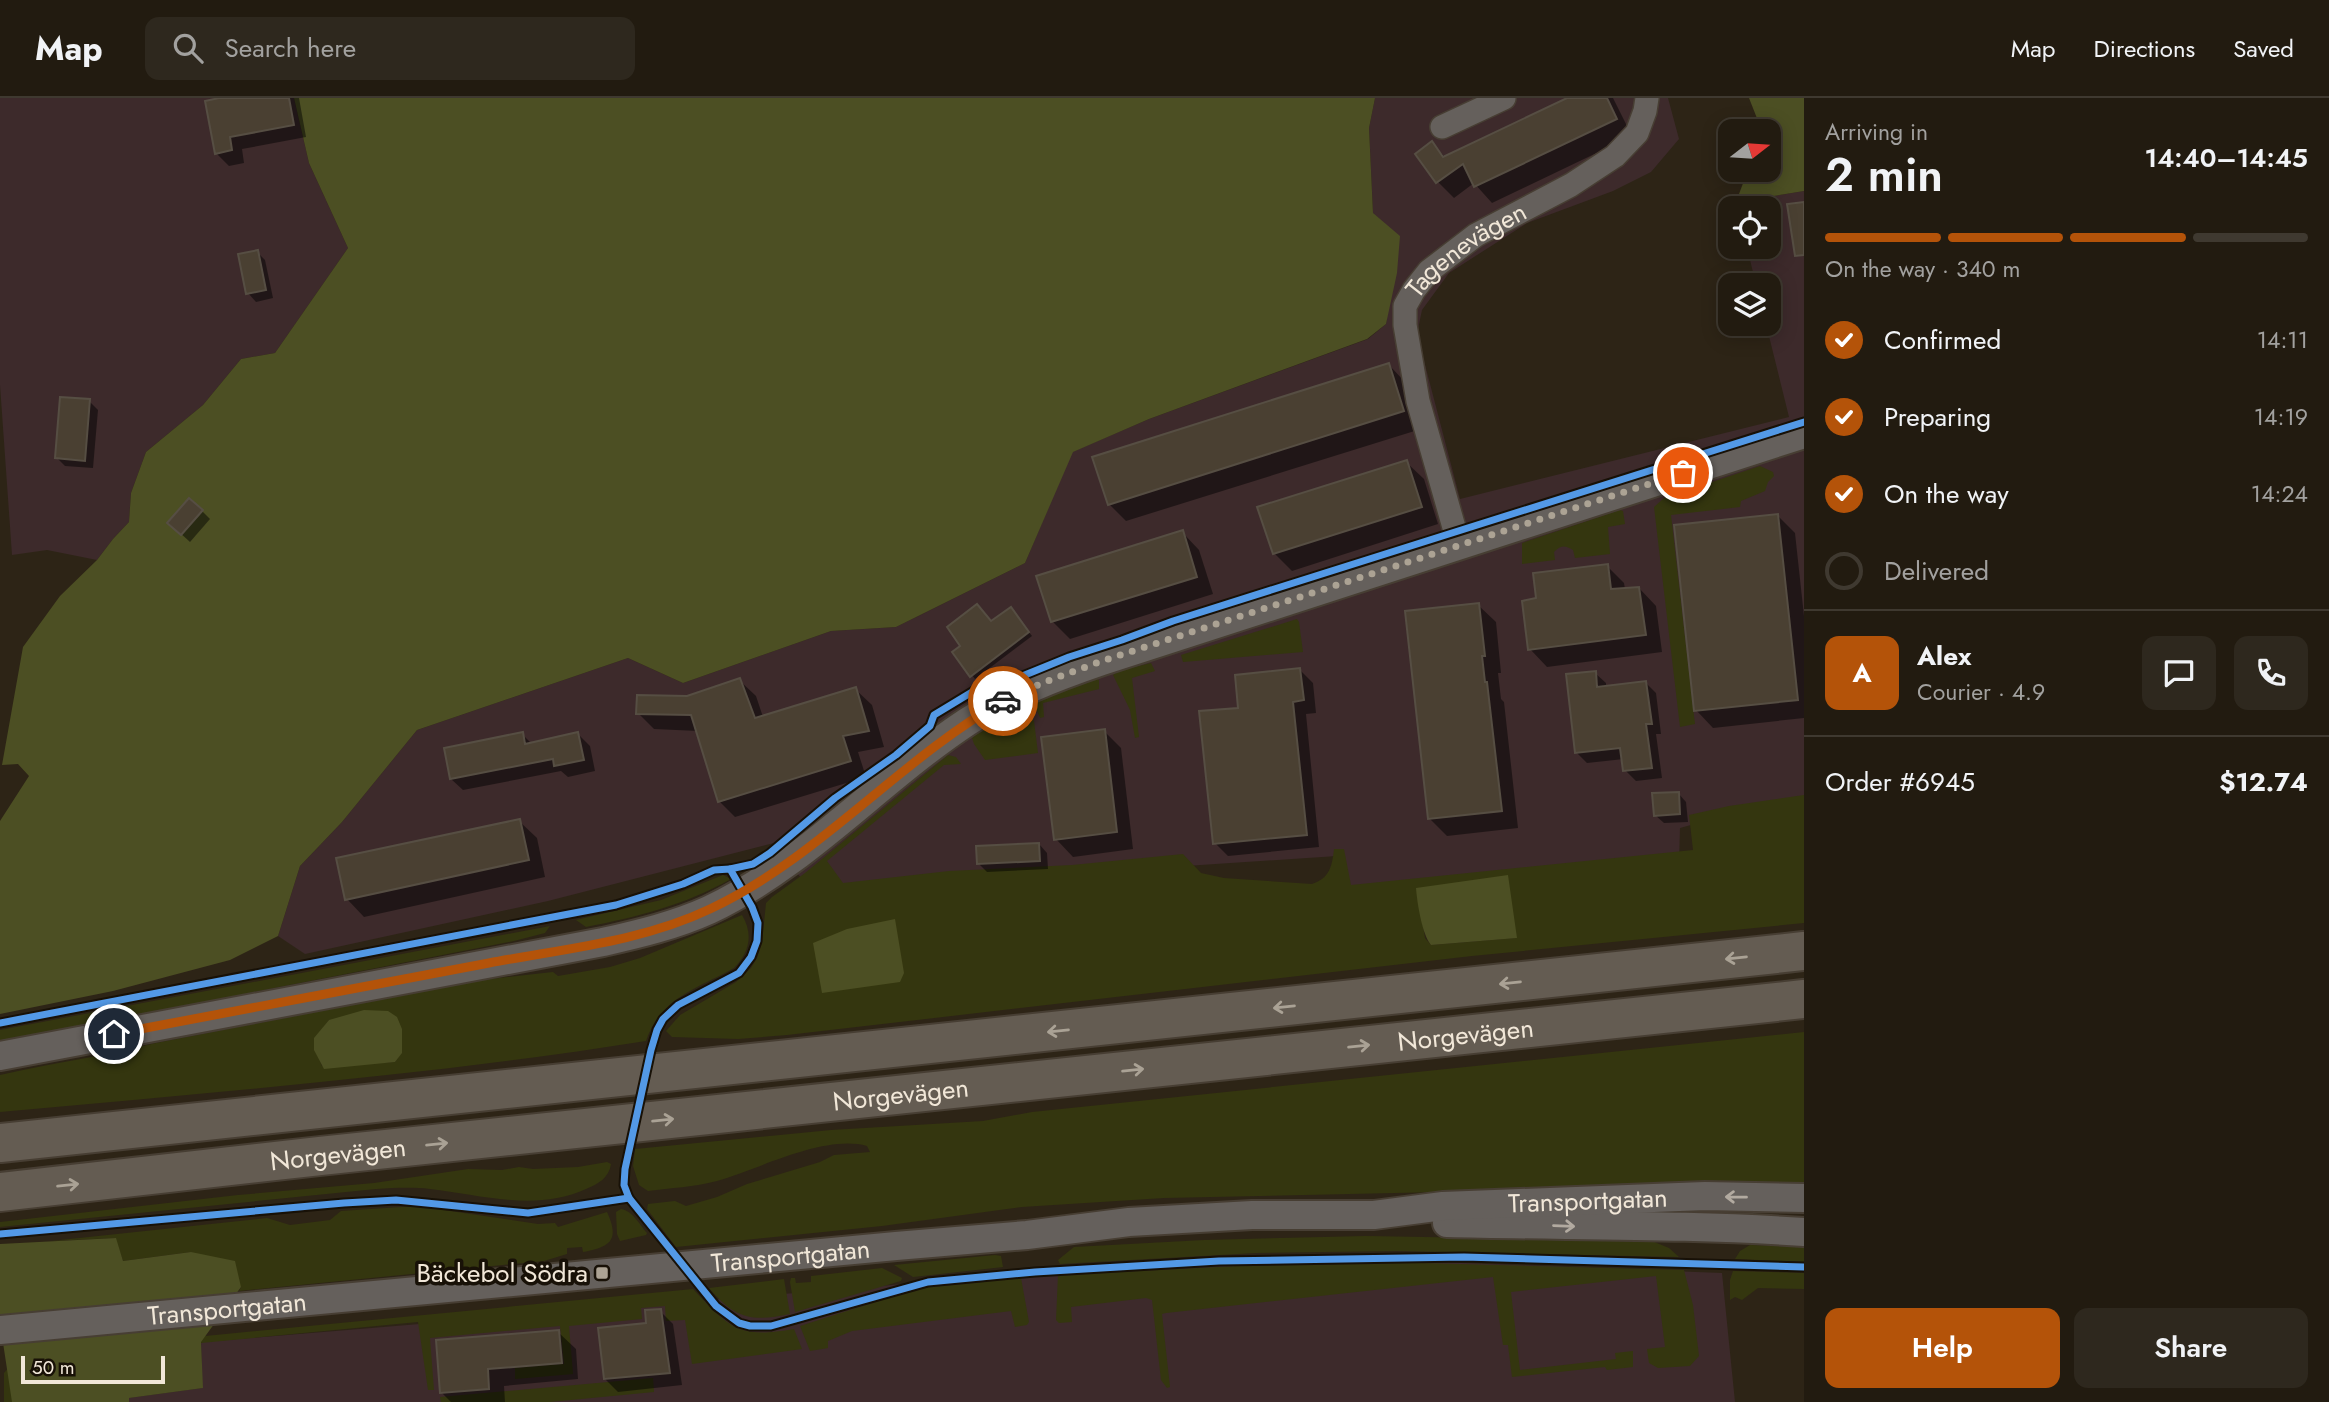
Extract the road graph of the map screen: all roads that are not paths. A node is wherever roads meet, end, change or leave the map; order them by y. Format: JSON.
{"nodes":[{"id":1,"x":1504,"y":98,"type":"edge"},
{"id":2,"x":1647,"y":98,"type":"edge"},
{"id":3,"x":1442,"y":127,"type":"dead end"},
{"id":4,"x":1804,"y":434,"type":"edge"},
{"id":5,"x":1459,"y":545,"type":"junction"},
{"id":6,"x":1804,"y":951,"type":"edge"},
{"id":7,"x":1804,"y":999,"type":"edge"},
{"id":8,"x":0,"y":1056,"type":"edge"},
{"id":9,"x":0,"y":1143,"type":"edge"},
{"id":10,"x":0,"y":1192,"type":"edge"},
{"id":11,"x":1804,"y":1198,"type":"edge"},
{"id":12,"x":1374,"y":1215,"type":"junction"},
{"id":13,"x":1804,"y":1232,"type":"edge"},
{"id":14,"x":0,"y":1330,"type":"edge"}],
"edges":[{"from":1,"to":3,"type":"street"},
{"from":2,"to":5,"type":"street","name":"Tagenevägen"},
{"from":4,"to":5,"type":"street"},
{"from":5,"to":8,"type":"street"},
{"from":6,"to":9,"type":"highway","name":"Norgevägen","one_way":true},
{"from":10,"to":7,"type":"highway","name":"Norgevägen","one_way":true},
{"from":11,"to":12,"type":"street","name":"Transportgatan","one_way":true},
{"from":12,"to":13,"type":"street","name":"Transportgatan","one_way":true},
{"from":12,"to":14,"type":"street","name":"Transportgatan"}]}
